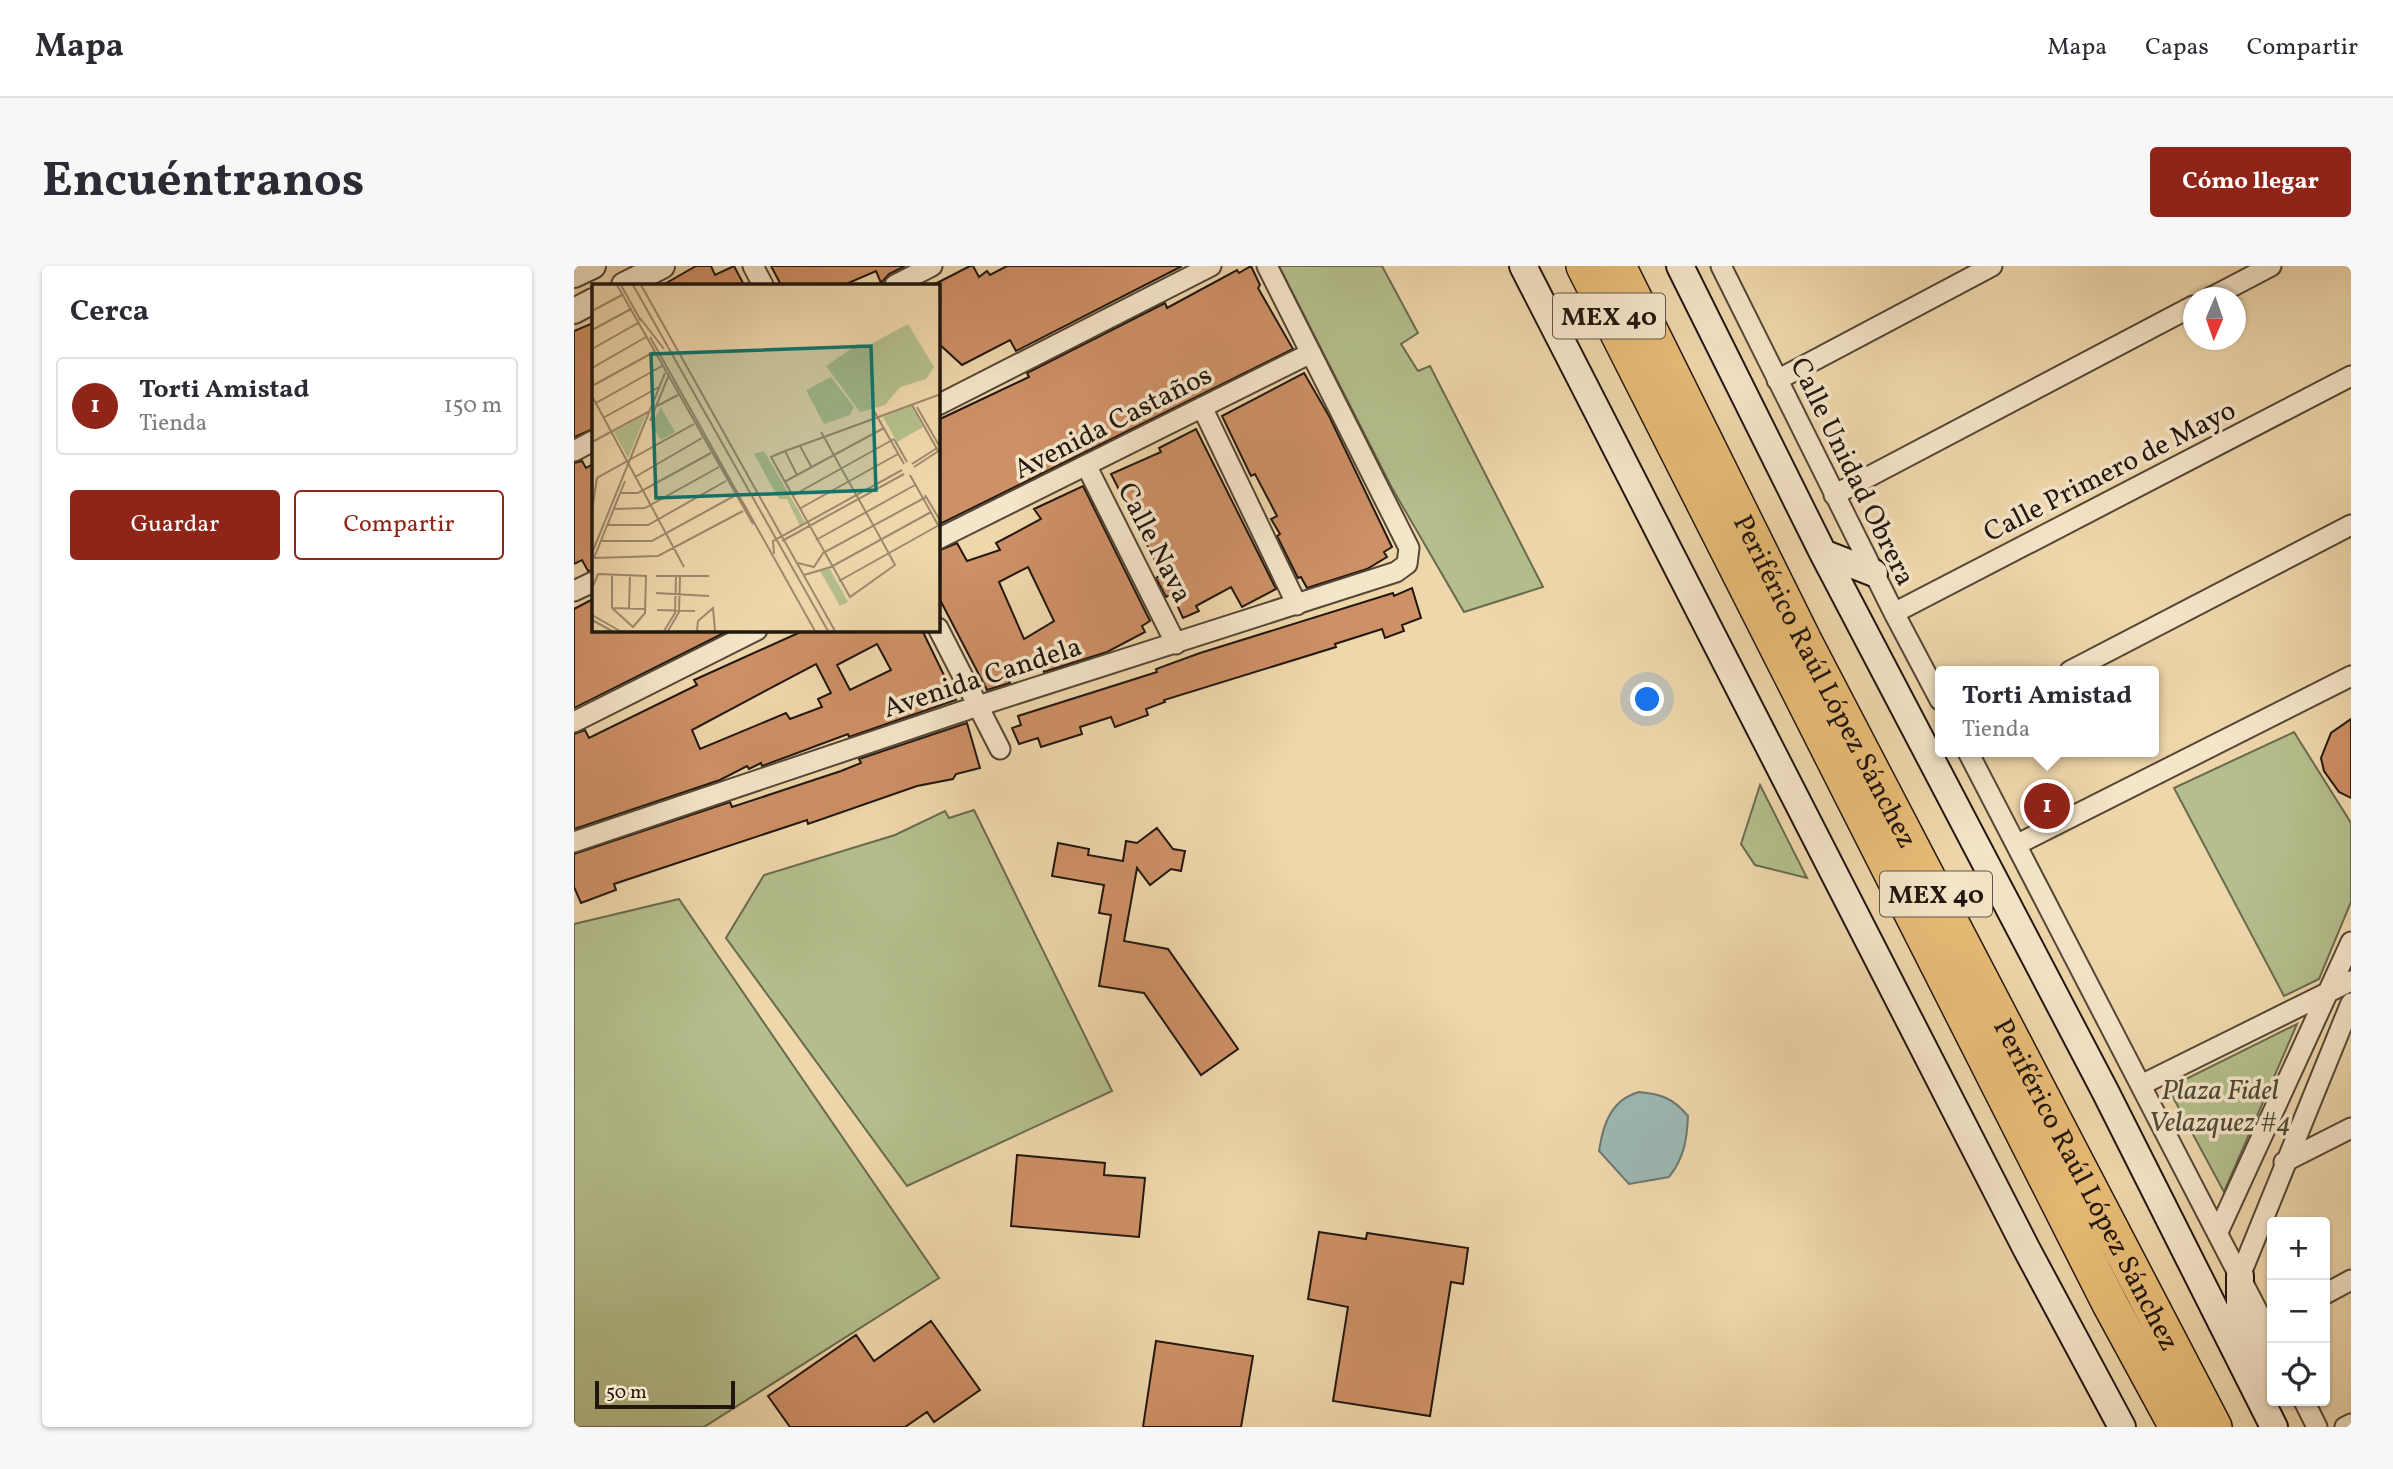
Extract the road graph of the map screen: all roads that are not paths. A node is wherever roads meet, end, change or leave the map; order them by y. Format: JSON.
{"nodes":[{"id":1,"x":593,"y":266,"type":"edge"},
{"id":2,"x":662,"y":266,"type":"edge"},
{"id":3,"x":753,"y":266,"type":"edge"},
{"id":4,"x":932,"y":266,"type":"edge"},
{"id":5,"x":1211,"y":266,"type":"edge"},
{"id":6,"x":1266,"y":266,"type":"edge"},
{"id":7,"x":1524,"y":266,"type":"edge"},
{"id":8,"x":1584,"y":266,"type":"edge"},
{"id":9,"x":1618,"y":266,"type":"edge"},
{"id":10,"x":1680,"y":266,"type":"edge"},
{"id":11,"x":1721,"y":266,"type":"edge"},
{"id":12,"x":1992,"y":266,"type":"edge"},
{"id":13,"x":2270,"y":266,"type":"edge"},
{"id":14,"x":574,"y":275,"type":"edge"},
{"id":15,"x":626,"y":284,"type":"edge"},
{"id":16,"x":762,"y":284,"type":"edge"},
{"id":17,"x":897,"y":284,"type":"edge"},
{"id":18,"x":2231,"y":287,"type":"edge"},
{"id":19,"x":592,"y":302,"type":"edge"},
{"id":20,"x":574,"y":311,"type":"edge"},
{"id":21,"x":2183,"y":311,"type":"edge"},
{"id":22,"x":1311,"y":353,"type":"junction"},
{"id":23,"x":1650,"y":362,"type":"junction"},
{"id":24,"x":2351,"y":376,"type":"edge"},
{"id":25,"x":1777,"y":380,"type":"junction"},
{"id":26,"x":940,"y":404,"type":"edge"},
{"id":27,"x":1202,"y":407,"type":"junction"},
{"id":28,"x":592,"y":442,"type":"edge"},
{"id":29,"x":574,"y":451,"type":"edge"},
{"id":30,"x":1086,"y":465,"type":"junction"},
{"id":31,"x":1834,"y":495,"type":"junction"},
{"id":32,"x":2351,"y":525,"type":"edge"},
{"id":33,"x":940,"y":538,"type":"edge"},
{"id":34,"x":1823,"y":553,"type":"junction"},
{"id":35,"x":1874,"y":573,"type":"junction"},
{"id":36,"x":592,"y":582,"type":"edge"},
{"id":37,"x":574,"y":591,"type":"edge"},
{"id":38,"x":1297,"y":605,"type":"junction"},
{"id":39,"x":1894,"y":613,"type":"junction"},
{"id":40,"x":753,"y":632,"type":"edge"},
{"id":41,"x":940,"y":632,"type":"edge"},
{"id":42,"x":1176,"y":644,"type":"junction"},
{"id":43,"x":2080,"y":666,"type":"edge"},
{"id":44,"x":2351,"y":676,"type":"edge"},
{"id":45,"x":1935,"y":691,"type":"edge"},
{"id":46,"x":978,"y":706,"type":"junction"},
{"id":47,"x":574,"y":722,"type":"edge"},
{"id":48,"x":1000,"y":749,"type":"dead end"},
{"id":49,"x":1971,"y":757,"type":"edge"},
{"id":50,"x":574,"y":842,"type":"edge"},
{"id":51,"x":2018,"y":844,"type":"junction"},
{"id":52,"x":2351,"y":942,"type":"edge"},
{"id":53,"x":2351,"y":981,"type":"edge"},
{"id":54,"x":2327,"y":993,"type":"junction"},
{"id":55,"x":2351,"y":1003,"type":"edge"},
{"id":56,"x":2141,"y":1084,"type":"junction"},
{"id":57,"x":2351,"y":1128,"type":"edge"},
{"id":58,"x":2284,"y":1162,"type":"junction"},
{"id":59,"x":2218,"y":1232,"type":"junction"},
{"id":60,"x":2240,"y":1276,"type":"junction"},
{"id":61,"x":2351,"y":1280,"type":"edge"},
{"id":62,"x":2330,"y":1291,"type":"edge"},
{"id":63,"x":2110,"y":1304,"type":"junction"},
{"id":64,"x":2267,"y":1324,"type":"edge"},
{"id":65,"x":2267,"y":1371,"type":"edge"},
{"id":66,"x":2277,"y":1406,"type":"edge"},
{"id":67,"x":2306,"y":1406,"type":"edge"},
{"id":68,"x":2351,"y":1424,"type":"edge"},
{"id":69,"x":2213,"y":1426,"type":"edge"},
{"id":70,"x":2122,"y":1427,"type":"edge"},
{"id":71,"x":2154,"y":1427,"type":"edge"},
{"id":72,"x":2177,"y":1427,"type":"edge"},
{"id":73,"x":2274,"y":1427,"type":"edge"},
{"id":74,"x":2279,"y":1427,"type":"edge"},
{"id":75,"x":2317,"y":1427,"type":"edge"},
{"id":76,"x":2345,"y":1427,"type":"edge"}],
"edges":[{"from":1,"to":14,"type":"street"},
{"from":2,"to":15,"type":"street"},
{"from":3,"to":16,"type":"street"},
{"from":4,"to":17,"type":"street"},
{"from":5,"to":26,"type":"street"},
{"from":6,"to":22,"type":"street"},
{"from":7,"to":70,"type":"main road"},
{"from":8,"to":23,"type":"highway","name":"Periférico Raúl López Sánchez","number":"MEX 40"},
{"from":9,"to":23,"type":"highway","name":"Periférico Raúl López Sánchez","number":"MEX 40"},
{"from":10,"to":34,"type":"main road","name":"Periférico Raúl López Sánchez"},
{"from":11,"to":25,"type":"street","name":"Calle Unidad Obrera"},
{"from":12,"to":25,"type":"street"},
{"from":13,"to":18,"type":"street"},
{"from":19,"to":20,"type":"street"},
{"from":21,"to":31,"type":"street"},
{"from":22,"to":27,"type":"street","name":"Avenida Castaños"},
{"from":22,"to":38,"type":"street","name":"Avenida Candela"},
{"from":23,"to":63,"type":"highway","name":"Periférico Raúl López Sánchez","number":"MEX 40"},
{"from":23,"to":69,"type":"highway","name":"Periférico Raúl López Sánchez","number":"MEX 40"},
{"from":24,"to":39,"type":"street","name":"Calle Primero de Mayo"},
{"from":25,"to":31,"type":"street","name":"Calle Unidad Obrera"},
{"from":27,"to":30,"type":"street","name":"Avenida Castaños"},
{"from":27,"to":38,"type":"street"},
{"from":28,"to":29,"type":"street"},
{"from":30,"to":33,"type":"street","name":"Avenida Castaños"},
{"from":30,"to":42,"type":"street","name":"Calle Nava"},
{"from":31,"to":35,"type":"street","name":"Calle Unidad Obrera"},
{"from":32,"to":43,"type":"street"},
{"from":34,"to":35,"type":"main road"},
{"from":34,"to":73,"type":"main road","name":"Periférico Raúl López Sánchez"},
{"from":35,"to":39,"type":"street","name":"Calle Unidad Obrera"},
{"from":36,"to":37,"type":"street"},
{"from":38,"to":42,"type":"street","name":"Avenida Candela"},
{"from":39,"to":45,"type":"street","name":"Calle Unidad Obrera"},
{"from":40,"to":47,"type":"street"},
{"from":41,"to":46,"type":"street"},
{"from":42,"to":46,"type":"street","name":"Avenida Candela"},
{"from":44,"to":51,"type":"street"},
{"from":46,"to":48,"type":"street"},
{"from":46,"to":50,"type":"street","name":"Avenida Candela"},
{"from":49,"to":51,"type":"street"},
{"from":51,"to":56,"type":"street"},
{"from":52,"to":54,"type":"street"},
{"from":53,"to":54,"type":"street"},
{"from":54,"to":56,"type":"street"},
{"from":54,"to":59,"type":"street"},
{"from":55,"to":58,"type":"street"},
{"from":56,"to":59,"type":"street"},
{"from":57,"to":58,"type":"street"},
{"from":58,"to":60,"type":"street"},
{"from":59,"to":60,"type":"street"},
{"from":60,"to":64,"type":"street"},
{"from":60,"to":65,"type":"main road"},
{"from":61,"to":62,"type":"street"},
{"from":63,"to":71,"type":"highway"},
{"from":63,"to":72,"type":"highway","name":"Periférico Raúl López Sánchez","number":"MEX 40"},
{"from":66,"to":74,"type":"main road"},
{"from":67,"to":75,"type":"street"},
{"from":68,"to":76,"type":"street"}]}
